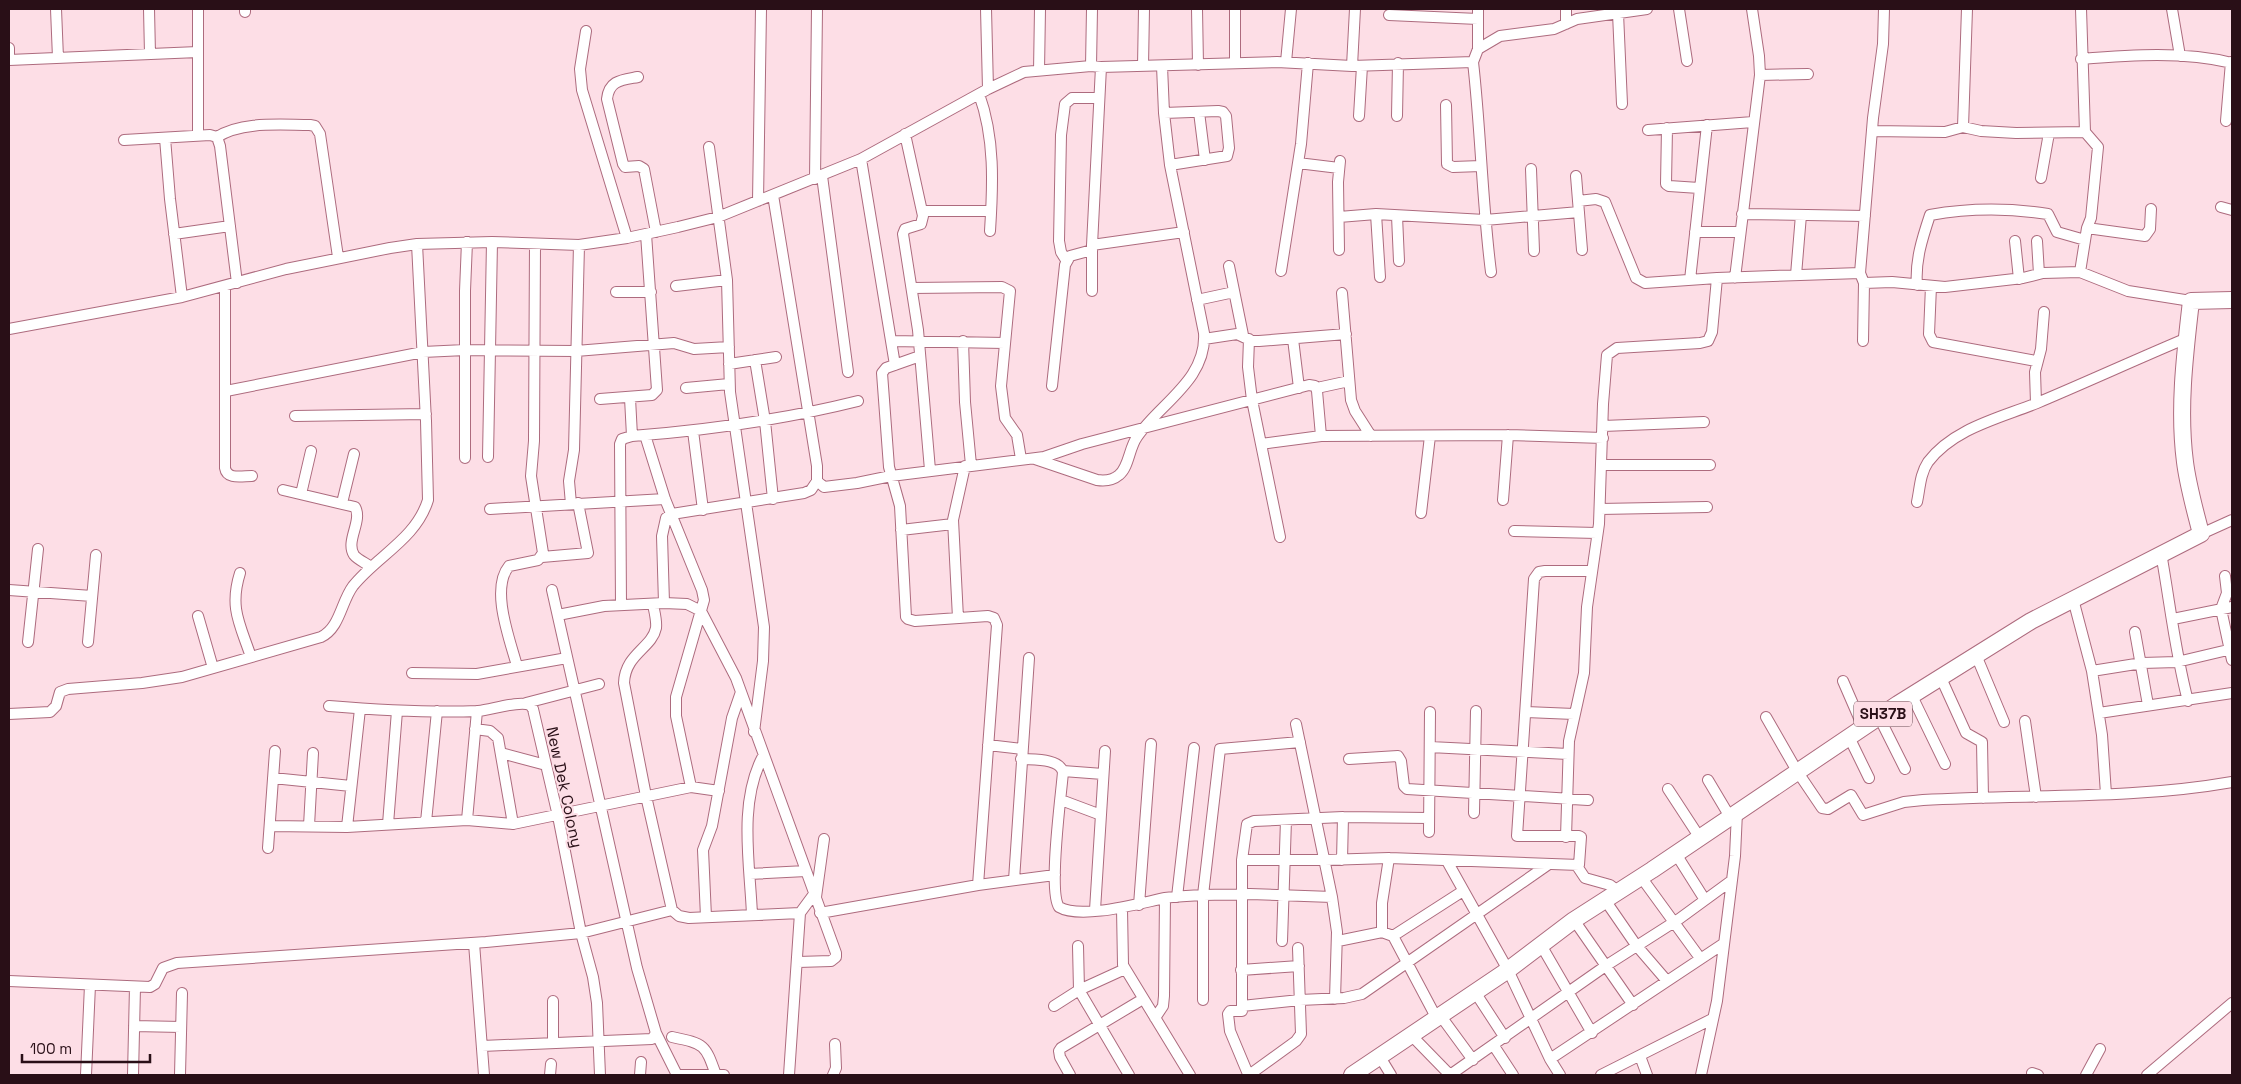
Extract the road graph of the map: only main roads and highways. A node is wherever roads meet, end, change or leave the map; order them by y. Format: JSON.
{"nodes":[{"id":1,"x":2232,"y":300,"type":"edge"},
{"id":2,"x":1352,"y":1075,"type":"edge"}],
"edges":[{"from":1,"to":2,"type":"main road","number":"SH37B"}]}
